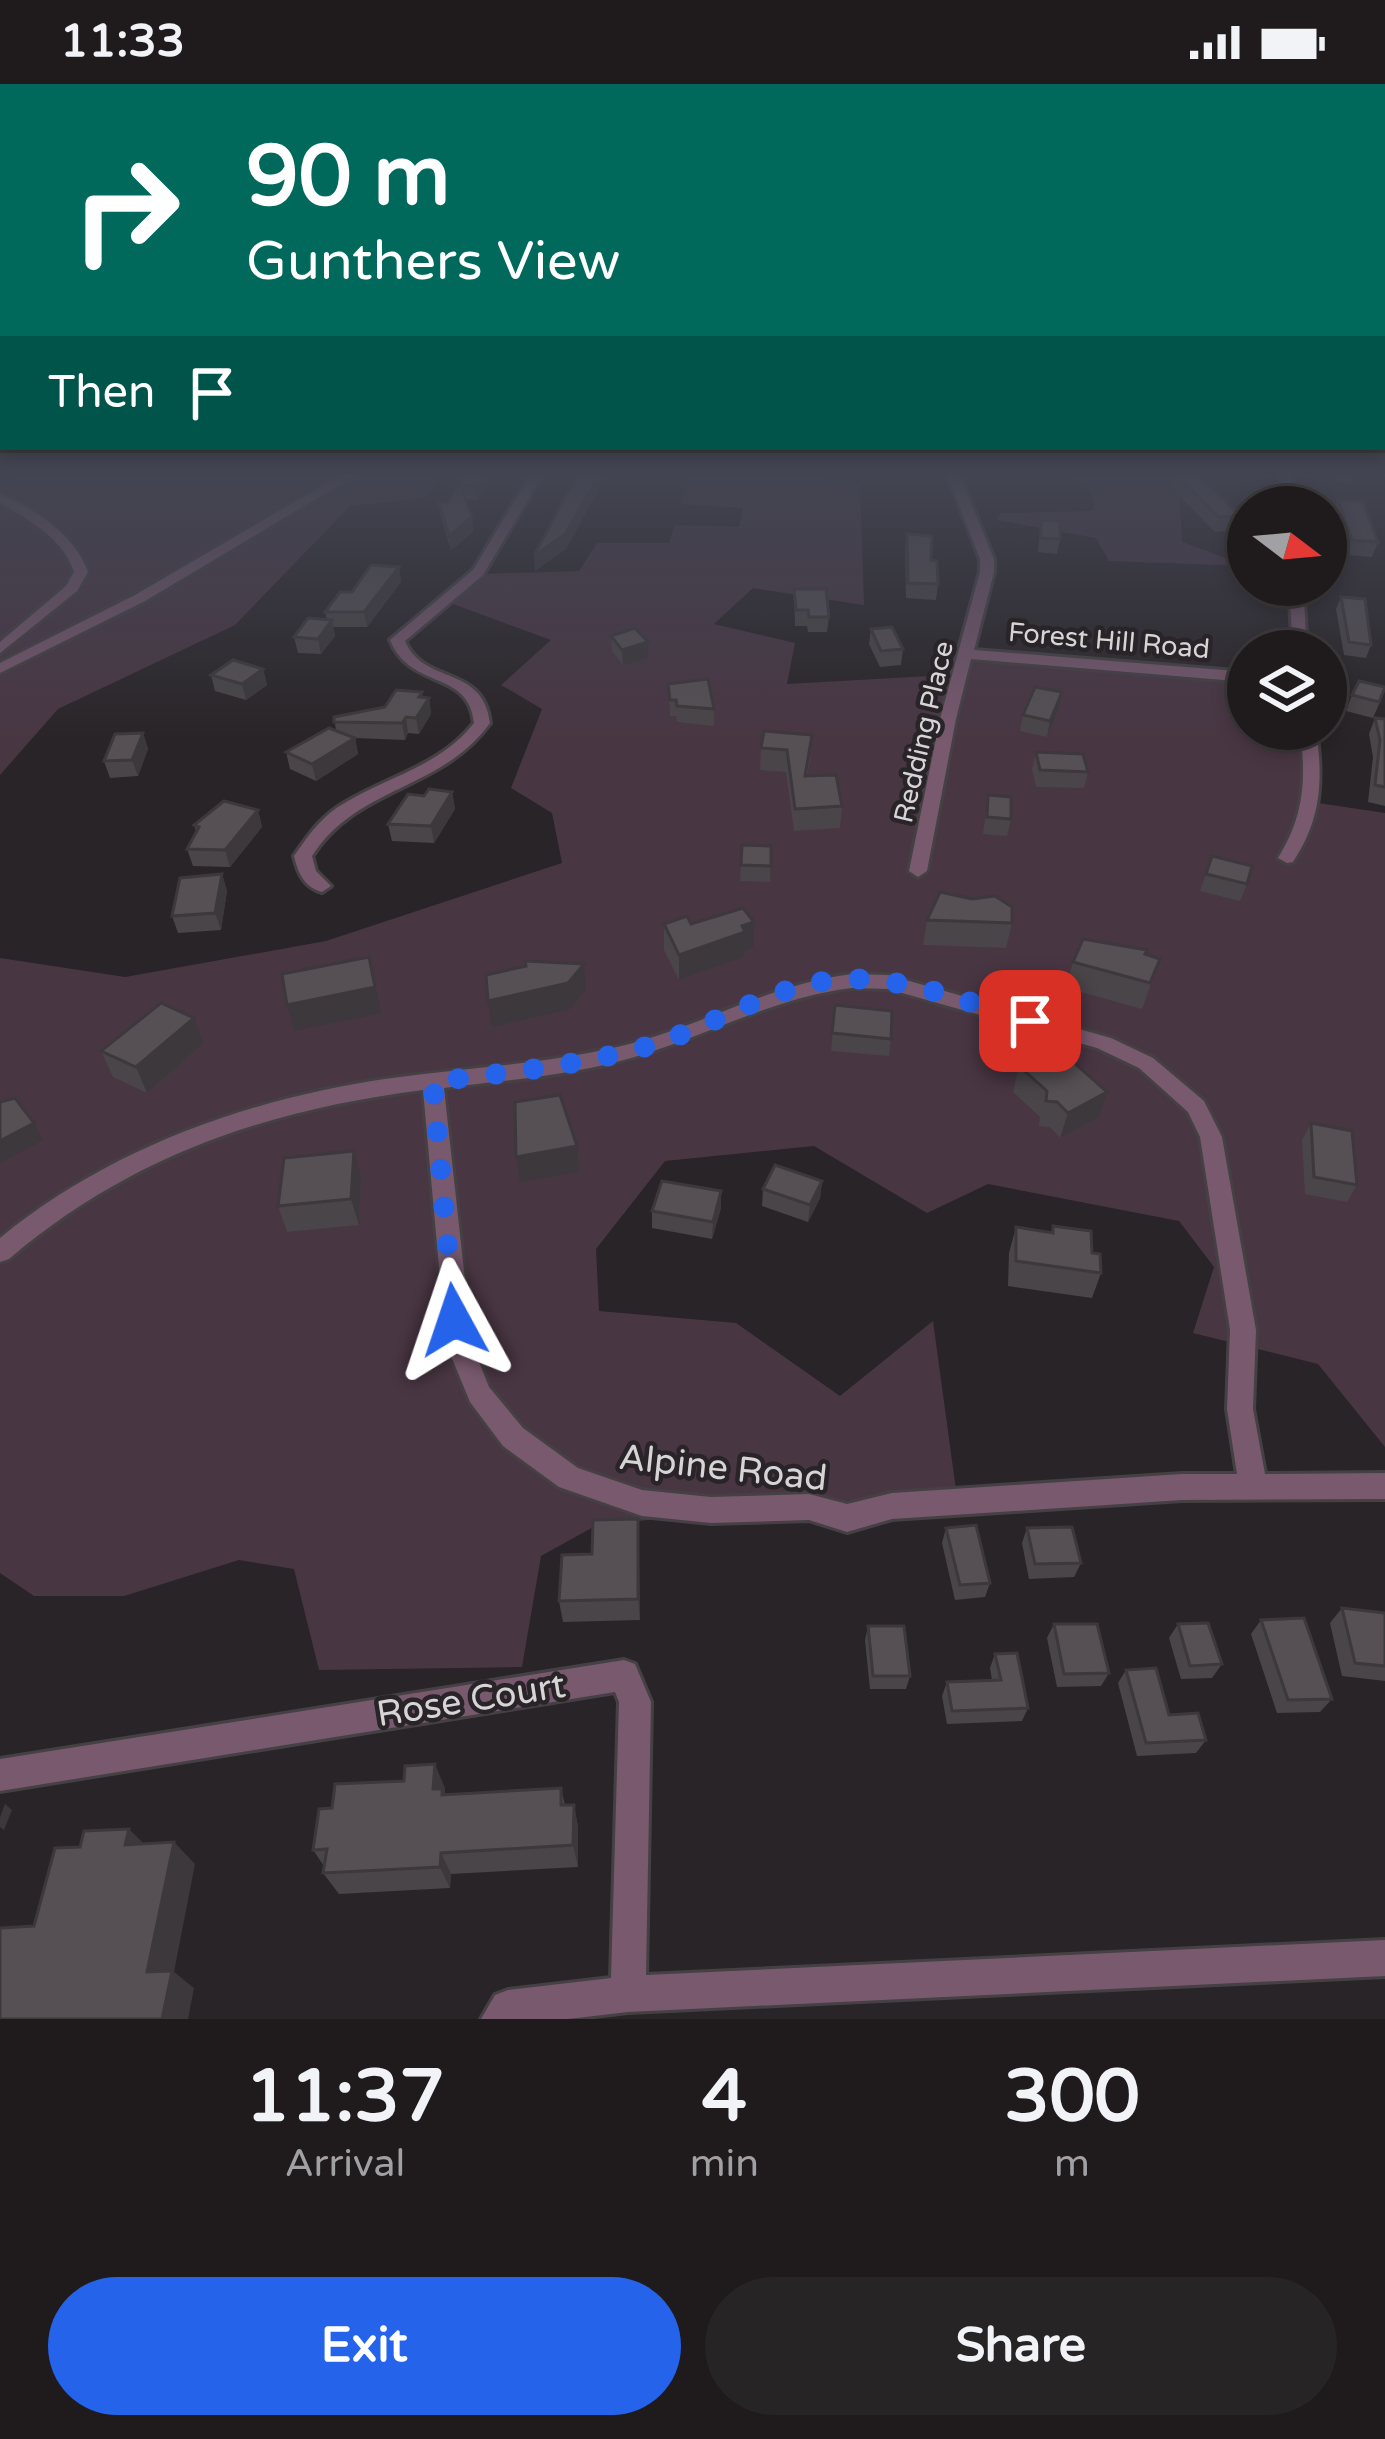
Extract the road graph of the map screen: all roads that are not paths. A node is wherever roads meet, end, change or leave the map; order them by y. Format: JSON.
{"nodes":[{"id":1,"x":77,"y":559,"type":"edge"},
{"id":2,"x":206,"y":559,"type":"edge"},
{"id":3,"x":486,"y":559,"type":"edge"},
{"id":4,"x":987,"y":559,"type":"edge"},
{"id":5,"x":0,"y":649,"type":"edge"},
{"id":6,"x":967,"y":654,"type":"junction"},
{"id":7,"x":0,"y":669,"type":"edge"},
{"id":8,"x":1227,"y":674,"type":"edge"},
{"id":9,"x":1310,"y":750,"type":"edge"},
{"id":10,"x":1287,"y":857,"type":"dead end"},
{"id":11,"x":918,"y":871,"type":"dead end"},
{"id":12,"x":322,"y":886,"type":"dead end"},
{"id":13,"x":433,"y":1082,"type":"junction"},
{"id":14,"x":0,"y":1252,"type":"edge"},
{"id":15,"x":1253,"y":1485,"type":"junction"},
{"id":16,"x":1385,"y":1486,"type":"edge"},
{"id":17,"x":0,"y":1775,"type":"edge"},
{"id":18,"x":1385,"y":1958,"type":"edge"},
{"id":19,"x":628,"y":1994,"type":"junction"},
{"id":20,"x":499,"y":2019,"type":"edge"}],
"edges":[{"from":1,"to":5,"type":"street"},
{"from":2,"to":7,"type":"street"},
{"from":3,"to":12,"type":"street"},
{"from":4,"to":6,"type":"street","name":"Redding Place"},
{"from":6,"to":8,"type":"street","name":"Forest Hill Road"},
{"from":6,"to":11,"type":"street","name":"Redding Place"},
{"from":9,"to":10,"type":"street"},
{"from":13,"to":14,"type":"street"},
{"from":13,"to":15,"type":"street","name":"Alpine Road"},
{"from":13,"to":15,"type":"street"},
{"from":15,"to":16,"type":"street","name":"Alpine Road"},
{"from":17,"to":19,"type":"street","name":"Rose Court"},
{"from":18,"to":19,"type":"street"},
{"from":19,"to":20,"type":"street"}]}
